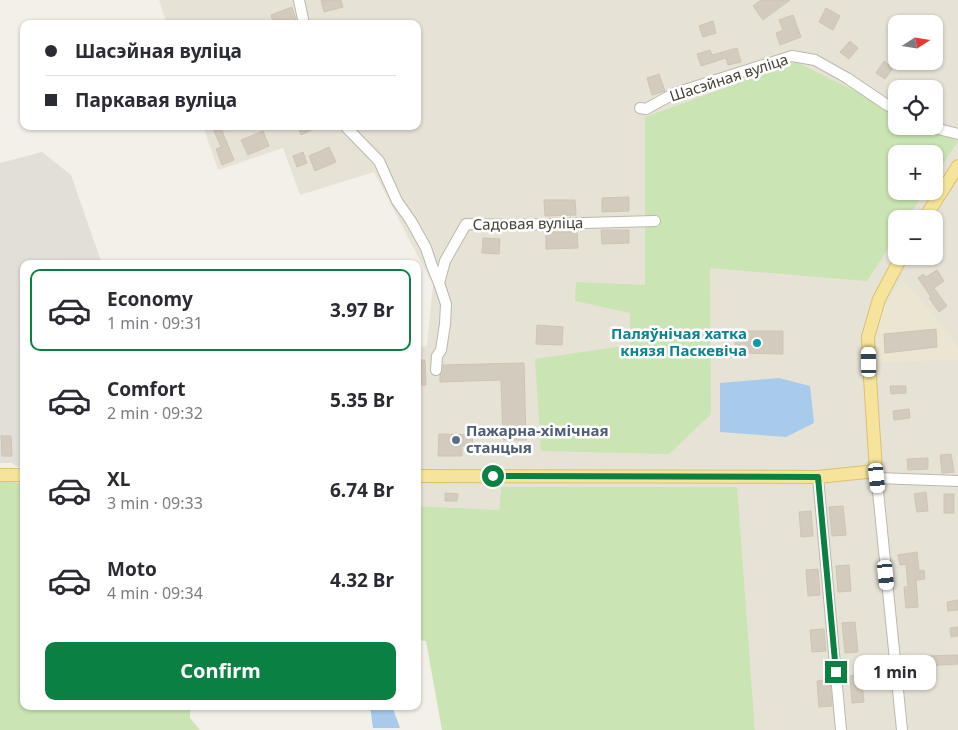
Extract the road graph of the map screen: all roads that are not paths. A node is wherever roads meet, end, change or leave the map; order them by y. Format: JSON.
{"nodes":[{"id":1,"x":299,"y":0,"type":"edge"},
{"id":2,"x":303,"y":20,"type":"edge"},
{"id":3,"x":888,"y":106,"type":"edge"},
{"id":4,"x":640,"y":108,"type":"dead end"},
{"id":5,"x":349,"y":130,"type":"edge"},
{"id":6,"x":943,"y":130,"type":"edge"},
{"id":7,"x":958,"y":134,"type":"edge"},
{"id":8,"x":958,"y":166,"type":"edge"},
{"id":9,"x":930,"y":210,"type":"edge"},
{"id":10,"x":655,"y":222,"type":"dead end"},
{"id":11,"x":897,"y":265,"type":"edge"},
{"id":12,"x":439,"y":283,"type":"junction"},
{"id":13,"x":436,"y":370,"type":"dead end"},
{"id":14,"x":877,"y":474,"type":"junction"},
{"id":15,"x":1,"y":475,"type":"edge"},
{"id":16,"x":20,"y":475,"type":"edge"},
{"id":17,"x":421,"y":476,"type":"edge"},
{"id":18,"x":818,"y":477,"type":"junction"},
{"id":19,"x":958,"y":481,"type":"edge"},
{"id":20,"x":841,"y":730,"type":"edge"},
{"id":21,"x":902,"y":730,"type":"edge"}],
"edges":[{"from":1,"to":2,"type":"street"},
{"from":3,"to":4,"type":"street","name":"Шасэйная вуліца"},
{"from":5,"to":12,"type":"street"},
{"from":6,"to":7,"type":"street"},
{"from":8,"to":9,"type":"main road"},
{"from":10,"to":12,"type":"street","name":"Садовая вуліца"},
{"from":11,"to":14,"type":"main road"},
{"from":12,"to":13,"type":"street"},
{"from":14,"to":18,"type":"main road"},
{"from":14,"to":19,"type":"street"},
{"from":14,"to":21,"type":"street"},
{"from":15,"to":16,"type":"main road"},
{"from":17,"to":18,"type":"main road"},
{"from":18,"to":20,"type":"street"}]}
